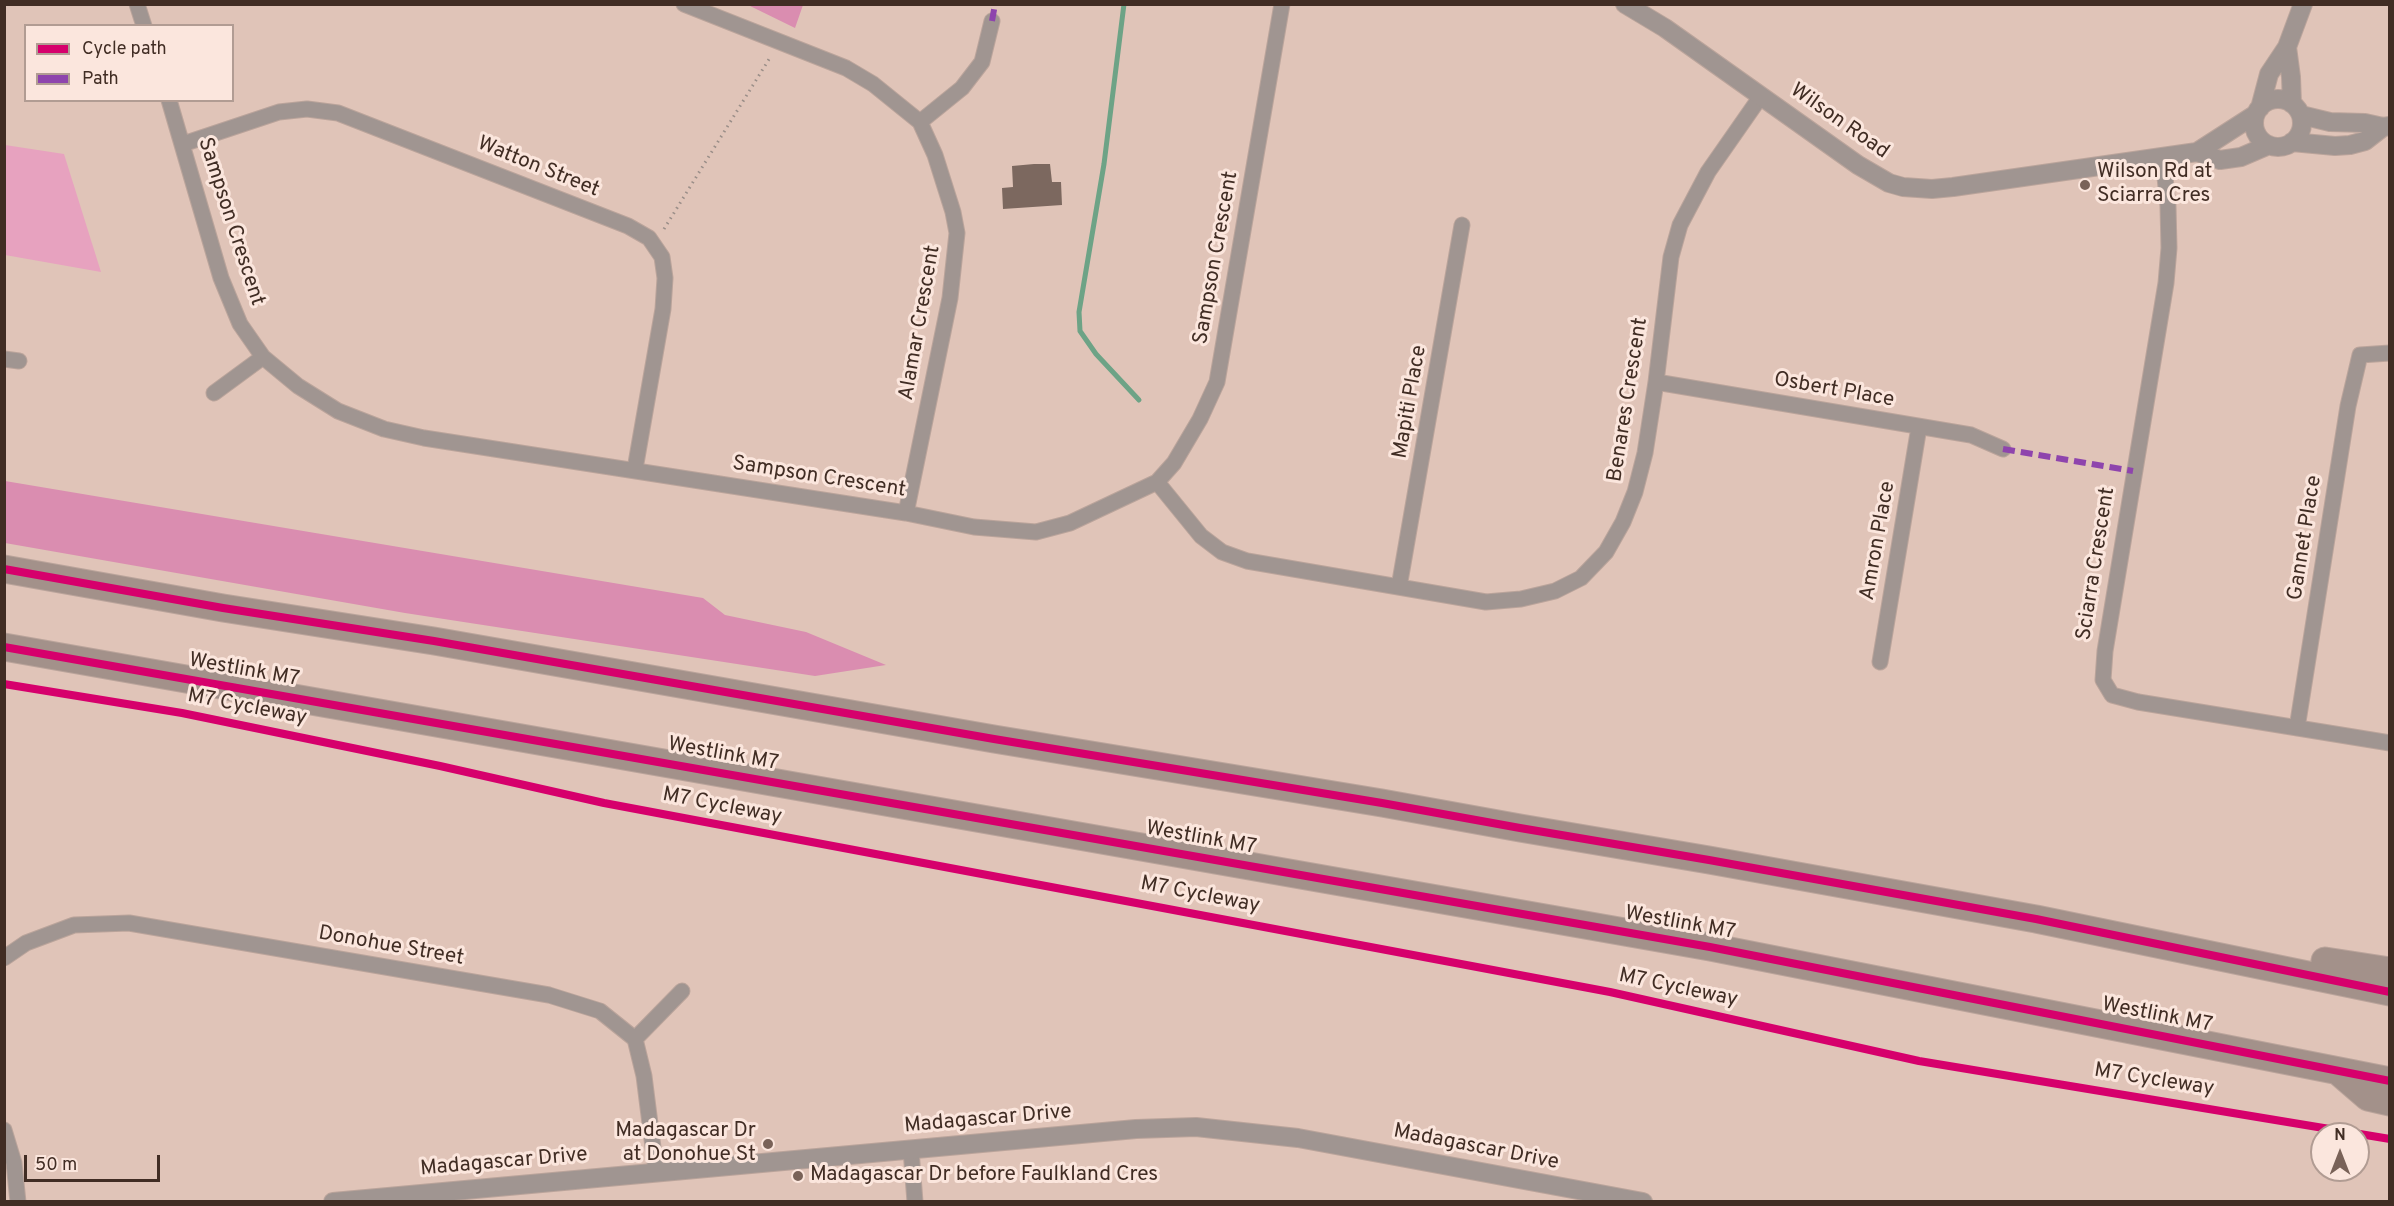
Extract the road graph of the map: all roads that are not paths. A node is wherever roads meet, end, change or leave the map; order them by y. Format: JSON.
{"nodes":[{"id":1,"x":137,"y":4,"type":"edge"},
{"id":2,"x":684,"y":4,"type":"edge"},
{"id":3,"x":1282,"y":4,"type":"edge"},
{"id":4,"x":1625,"y":4,"type":"edge"},
{"id":5,"x":2302,"y":4,"type":"edge"},
{"id":6,"x":992,"y":21,"type":"dead end"},
{"id":7,"x":143,"y":24,"type":"edge"},
{"id":8,"x":2287,"y":46,"type":"junction"},
{"id":9,"x":1761,"y":96,"type":"junction"},
{"id":10,"x":170,"y":102,"type":"edge"},
{"id":11,"x":2296,"y":110,"type":"junction"},
{"id":12,"x":2258,"y":111,"type":"junction"},
{"id":13,"x":920,"y":122,"type":"junction"},
{"id":14,"x":2386,"y":127,"type":"edge"},
{"id":15,"x":2292,"y":142,"type":"junction"},
{"id":16,"x":183,"y":144,"type":"junction"},
{"id":17,"x":2269,"y":146,"type":"junction"},
{"id":18,"x":2197,"y":152,"type":"junction"},
{"id":19,"x":2163,"y":158,"type":"junction"},
{"id":20,"x":1462,"y":225,"type":"dead end"},
{"id":21,"x":2390,"y":353,"type":"edge"},
{"id":22,"x":263,"y":357,"type":"junction"},
{"id":23,"x":1656,"y":382,"type":"junction"},
{"id":24,"x":214,"y":393,"type":"dead end"},
{"id":25,"x":1919,"y":427,"type":"junction"},
{"id":26,"x":2003,"y":448,"type":"dead end"},
{"id":27,"x":635,"y":469,"type":"junction"},
{"id":28,"x":1157,"y":482,"type":"junction"},
{"id":29,"x":906,"y":513,"type":"junction"},
{"id":30,"x":4,"y":569,"type":"edge"},
{"id":31,"x":1399,"y":587,"type":"junction"},
{"id":32,"x":4,"y":647,"type":"edge"},
{"id":33,"x":1880,"y":662,"type":"dead end"},
{"id":34,"x":2298,"y":728,"type":"junction"},
{"id":35,"x":2390,"y":743,"type":"edge"},
{"id":36,"x":2036,"y":919,"type":"junction"},
{"id":37,"x":4,"y":958,"type":"edge"},
{"id":38,"x":2390,"y":971,"type":"edge"},
{"id":39,"x":682,"y":991,"type":"dead end"},
{"id":40,"x":2390,"y":992,"type":"edge"},
{"id":41,"x":635,"y":1039,"type":"junction"},
{"id":42,"x":2336,"y":1070,"type":"junction"},
{"id":43,"x":2390,"y":1081,"type":"edge"},
{"id":44,"x":2390,"y":1102,"type":"edge"},
{"id":45,"x":4,"y":1130,"type":"edge"},
{"id":46,"x":911,"y":1150,"type":"junction"},
{"id":47,"x":656,"y":1171,"type":"junction"},
{"id":48,"x":18,"y":1202,"type":"edge"},
{"id":49,"x":333,"y":1202,"type":"edge"},
{"id":50,"x":915,"y":1202,"type":"edge"},
{"id":51,"x":1643,"y":1202,"type":"edge"}],
"edges":[{"from":1,"to":7,"type":"street"},
{"from":2,"to":13,"type":"street","name":"Alamar Crescent"},
{"from":3,"to":28,"type":"street","name":"Sampson Crescent"},
{"from":4,"to":9,"type":"street","name":"Wilson Road"},
{"from":5,"to":8,"type":"street"},
{"from":6,"to":13,"type":"street"},
{"from":8,"to":11,"type":"street"},
{"from":8,"to":12,"type":"street"},
{"from":9,"to":19,"type":"street","name":"Wilson Road"},
{"from":9,"to":23,"type":"street","name":"Benares Crescent"},
{"from":10,"to":16,"type":"street","name":"Sampson Crescent"},
{"from":11,"to":12,"type":"street","name":"Wilson Road"},
{"from":11,"to":14,"type":"street","name":"Wilson Road"},
{"from":11,"to":15,"type":"street"},
{"from":12,"to":17,"type":"street"},
{"from":12,"to":18,"type":"street","name":"Wilson Road"},
{"from":13,"to":29,"type":"street","name":"Alamar Crescent"},
{"from":14,"to":15,"type":"street","name":"Wilson Road"},
{"from":15,"to":17,"type":"street","name":"Wilson Road"},
{"from":16,"to":22,"type":"street","name":"Sampson Crescent"},
{"from":16,"to":27,"type":"street","name":"Watton Street"},
{"from":17,"to":18,"type":"street","name":"Wilson Road"},
{"from":18,"to":19,"type":"street","name":"Wilson Road"},
{"from":19,"to":34,"type":"street","name":"Sciarra Crescent"},
{"from":20,"to":31,"type":"street","name":"Mapiti Place"},
{"from":21,"to":34,"type":"street","name":"Gannet Place"},
{"from":22,"to":24,"type":"street"},
{"from":22,"to":27,"type":"street","name":"Sampson Crescent"},
{"from":23,"to":25,"type":"street","name":"Osbert Place"},
{"from":23,"to":31,"type":"street","name":"Benares Crescent"},
{"from":25,"to":26,"type":"street","name":"Osbert Place"},
{"from":25,"to":33,"type":"street","name":"Amron Place"},
{"from":27,"to":29,"type":"street","name":"Sampson Crescent"},
{"from":28,"to":29,"type":"street","name":"Sampson Crescent"},
{"from":28,"to":31,"type":"street","name":"Benares Crescent"},
{"from":30,"to":36,"type":"highway"},
{"from":32,"to":42,"type":"highway","name":"Westlink M7"},
{"from":34,"to":35,"type":"street","name":"Sciarra Crescent"},
{"from":36,"to":38,"type":"highway"},
{"from":36,"to":40,"type":"highway"},
{"from":37,"to":41,"type":"street","name":"Donohue Street"},
{"from":39,"to":41,"type":"street"},
{"from":41,"to":47,"type":"street"},
{"from":42,"to":43,"type":"highway","name":"Westlink M7"},
{"from":42,"to":44,"type":"highway"},
{"from":45,"to":48,"type":"street"},
{"from":46,"to":47,"type":"street","name":"Madagascar Drive"},
{"from":46,"to":50,"type":"street"},
{"from":46,"to":51,"type":"street","name":"Madagascar Drive"},
{"from":47,"to":49,"type":"street","name":"Madagascar Drive"}]}
